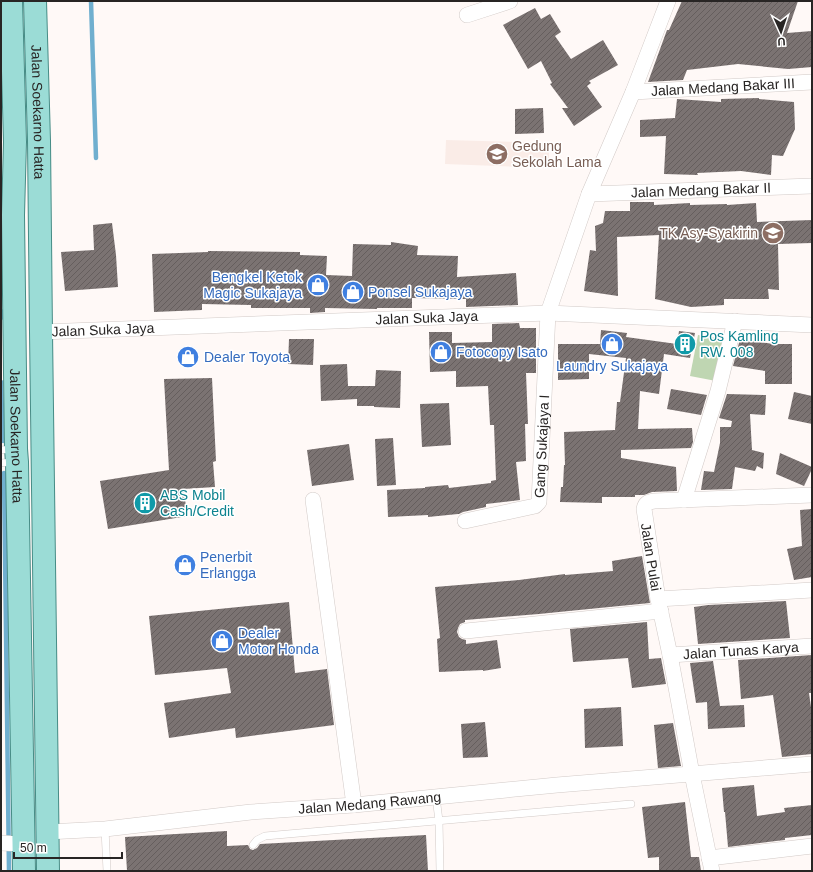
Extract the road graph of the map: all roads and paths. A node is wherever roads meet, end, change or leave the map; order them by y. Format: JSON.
{"nodes":[{"id":1,"x":11,"y":1,"type":"edge"},
{"id":2,"x":35,"y":1,"type":"edge"},
{"id":3,"x":510,"y":1,"type":"edge"},
{"id":4,"x":668,"y":1,"type":"edge"},
{"id":5,"x":467,"y":15,"type":"dead end"},
{"id":6,"x":812,"y":82,"type":"edge"},
{"id":7,"x":633,"y":92,"type":"junction"},
{"id":8,"x":39,"y":141,"type":"junction"},
{"id":9,"x":15,"y":142,"type":"junction"},
{"id":10,"x":812,"y":186,"type":"edge"},
{"id":11,"x":589,"y":194,"type":"junction"},
{"id":12,"x":548,"y":313,"type":"junction"},
{"id":13,"x":735,"y":321,"type":"junction"},
{"id":14,"x":812,"y":325,"type":"edge"},
{"id":15,"x":40,"y":332,"type":"junction"},
{"id":16,"x":9,"y":456,"type":"edge"},
{"id":17,"x":812,"y":495,"type":"edge"},
{"id":18,"x":313,"y":500,"type":"dead end"},
{"id":19,"x":684,"y":500,"type":"junction"},
{"id":20,"x":465,"y":521,"type":"dead end"},
{"id":21,"x":812,"y":590,"type":"edge"},
{"id":22,"x":659,"y":605,"type":"junction"},
{"id":23,"x":466,"y":631,"type":"dead end"},
{"id":24,"x":812,"y":646,"type":"edge"},
{"id":25,"x":670,"y":655,"type":"junction"},
{"id":26,"x":812,"y":764,"type":"edge"},
{"id":27,"x":692,"y":774,"type":"junction"},
{"id":28,"x":436,"y":797,"type":"junction"},
{"id":29,"x":631,"y":804,"type":"dead end"},
{"id":30,"x":354,"y":805,"type":"junction"},
{"id":31,"x":439,"y":821,"type":"junction"},
{"id":32,"x":105,"y":829,"type":"junction"},
{"id":33,"x":47,"y":832,"type":"junction"},
{"id":34,"x":1,"y":843,"type":"edge"},
{"id":35,"x":21,"y":844,"type":"junction"},
{"id":36,"x":253,"y":845,"type":"dead end"},
{"id":37,"x":812,"y":846,"type":"edge"},
{"id":38,"x":711,"y":864,"type":"edge"},
{"id":39,"x":24,"y":871,"type":"edge"},
{"id":40,"x":48,"y":871,"type":"edge"},
{"id":41,"x":107,"y":871,"type":"edge"},
{"id":42,"x":440,"y":871,"type":"edge"}],
"edges":[{"from":1,"to":9,"type":"main road","name":"Jalan Soekarno Hatta"},
{"from":2,"to":8,"type":"main road","name":"Jalan Soekarno Hatta"},
{"from":3,"to":5,"type":"street"},
{"from":4,"to":7,"type":"street"},
{"from":6,"to":7,"type":"street","name":"Jalan Medang Bakar III"},
{"from":7,"to":11,"type":"street"},
{"from":8,"to":9,"type":"main road"},
{"from":8,"to":15,"type":"main road","name":"Jalan Soekarno Hatta"},
{"from":9,"to":16,"type":"main road","name":"Jalan Soekarno Hatta"},
{"from":10,"to":11,"type":"street","name":"Jalan Medang Bakar II"},
{"from":11,"to":12,"type":"street"},
{"from":12,"to":13,"type":"street","name":"Jalan Suka Jaya"},
{"from":12,"to":15,"type":"street","name":"Jalan Suka Jaya"},
{"from":12,"to":20,"type":"street","name":"Gang Sukajaya I"},
{"from":13,"to":14,"type":"street","name":"Jalan Suka Jaya"},
{"from":13,"to":19,"type":"street"},
{"from":15,"to":33,"type":"main road","name":"Jalan Soekarno Hatta"},
{"from":16,"to":35,"type":"main road","name":"Jalan Soekarno Hatta"},
{"from":17,"to":19,"type":"street","name":"Jalan Pulai"},
{"from":18,"to":30,"type":"street"},
{"from":19,"to":22,"type":"street","name":"Jalan Pulai"},
{"from":21,"to":22,"type":"street"},
{"from":22,"to":23,"type":"street"},
{"from":22,"to":25,"type":"street","name":"Jalan Pulai"},
{"from":24,"to":25,"type":"street","name":"Jalan Tunas Karya"},
{"from":25,"to":27,"type":"street","name":"Jalan Pulai"},
{"from":26,"to":27,"type":"street","name":"Jalan Medang Rawang"},
{"from":27,"to":28,"type":"street","name":"Jalan Medang Rawang"},
{"from":27,"to":38,"type":"street","name":"Jalan Pulai"},
{"from":28,"to":30,"type":"street","name":"Jalan Medang Rawang"},
{"from":28,"to":31,"type":"lane"},
{"from":29,"to":31,"type":"lane"},
{"from":30,"to":32,"type":"street","name":"Jalan Medang Rawang"},
{"from":31,"to":36,"type":"lane"},
{"from":31,"to":42,"type":"lane"},
{"from":32,"to":33,"type":"street","name":"Jalan Medang Rawang"},
{"from":32,"to":41,"type":"lane"},
{"from":33,"to":40,"type":"main road","name":"Jalan Soekarno Hatta"},
{"from":34,"to":35,"type":"street"},
{"from":35,"to":39,"type":"main road","name":"Jalan Soekarno Hatta"},
{"from":37,"to":38,"type":"street"}]}
